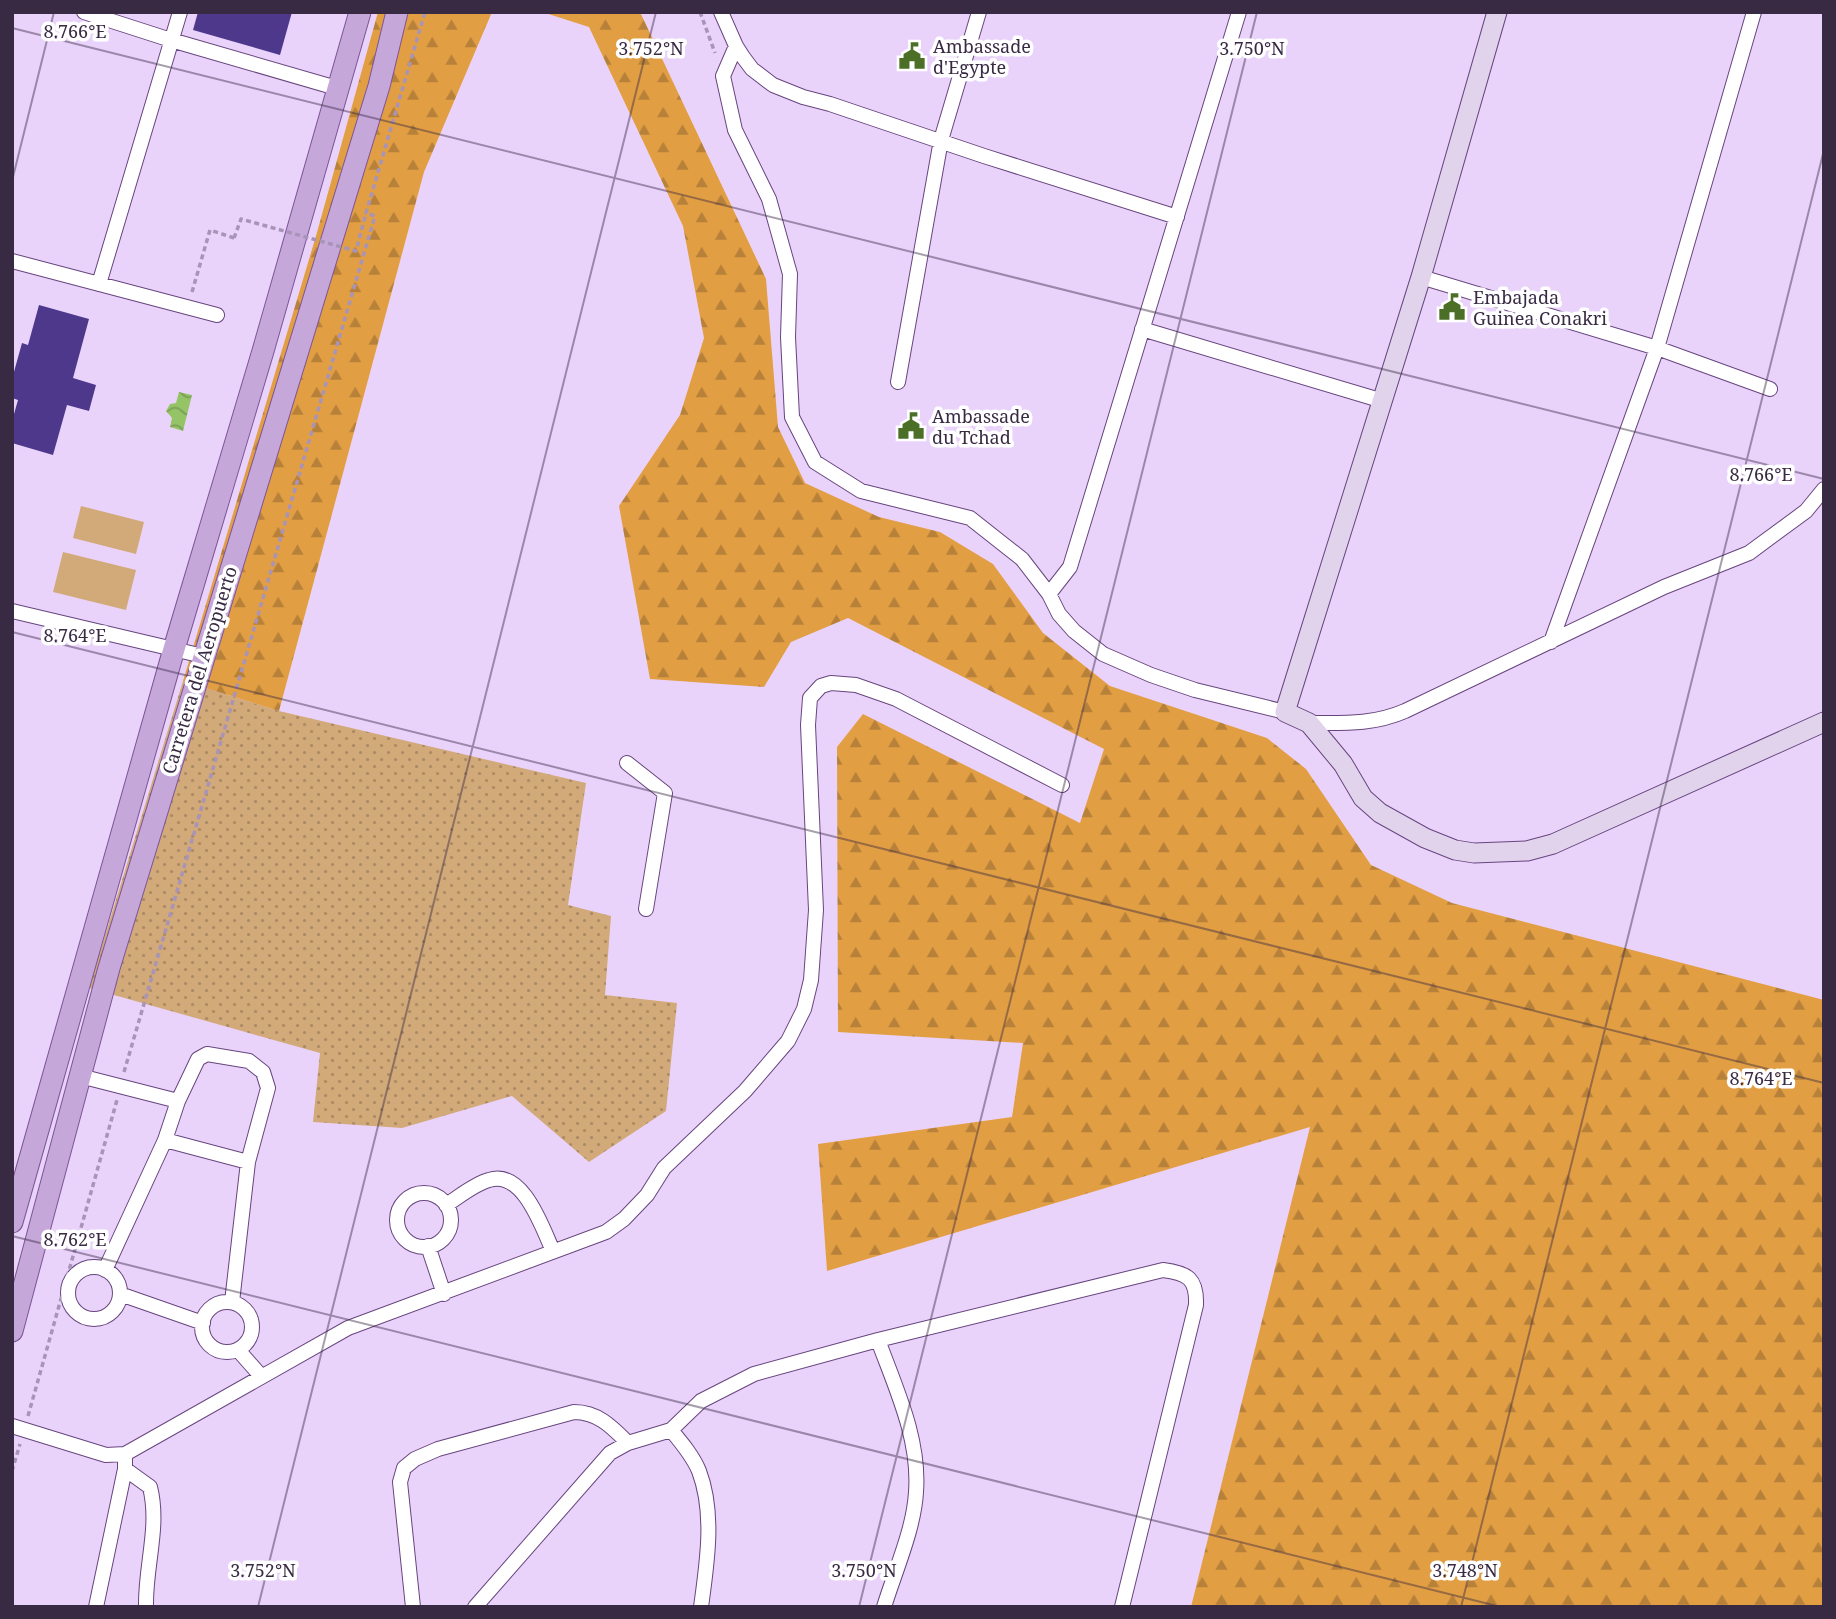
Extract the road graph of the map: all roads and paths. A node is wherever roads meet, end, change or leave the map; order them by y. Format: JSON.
{"nodes":[{"id":1,"x":84,"y":12,"type":"edge"},
{"id":2,"x":180,"y":12,"type":"edge"},
{"id":3,"x":360,"y":12,"type":"edge"},
{"id":4,"x":397,"y":12,"type":"edge"},
{"id":5,"x":425,"y":12,"type":"edge"},
{"id":6,"x":700,"y":12,"type":"edge"},
{"id":7,"x":721,"y":12,"type":"edge"},
{"id":8,"x":979,"y":12,"type":"edge"},
{"id":9,"x":1239,"y":12,"type":"edge"},
{"id":10,"x":1497,"y":12,"type":"edge"},
{"id":11,"x":1754,"y":12,"type":"edge"},
{"id":12,"x":170,"y":40,"type":"junction"},
{"id":13,"x":736,"y":46,"type":"junction"},
{"id":14,"x":723,"y":76,"type":"junction"},
{"id":15,"x":340,"y":89,"type":"junction"},
{"id":16,"x":941,"y":140,"type":"junction"},
{"id":17,"x":366,"y":213,"type":"junction"},
{"id":18,"x":1177,"y":217,"type":"junction"},
{"id":19,"x":12,"y":261,"type":"edge"},
{"id":20,"x":1421,"y":277,"type":"junction"},
{"id":21,"x":99,"y":284,"type":"junction"},
{"id":22,"x":187,"y":307,"type":"junction"},
{"id":23,"x":217,"y":315,"type":"dead end"},
{"id":24,"x":1142,"y":329,"type":"junction"},
{"id":25,"x":1657,"y":348,"type":"junction"},
{"id":26,"x":263,"y":351,"type":"junction"},
{"id":27,"x":295,"y":361,"type":"junction"},
{"id":28,"x":898,"y":382,"type":"dead end"},
{"id":29,"x":1770,"y":389,"type":"dead end"},
{"id":30,"x":1383,"y":401,"type":"junction"},
{"id":31,"x":1824,"y":489,"type":"edge"},
{"id":32,"x":1049,"y":594,"type":"junction"},
{"id":33,"x":12,"y":611,"type":"edge"},
{"id":34,"x":1552,"y":642,"type":"junction"},
{"id":35,"x":174,"y":649,"type":"junction"},
{"id":36,"x":203,"y":656,"type":"junction"},
{"id":37,"x":1285,"y":712,"type":"junction"},
{"id":38,"x":1824,"y":722,"type":"edge"},
{"id":39,"x":1309,"y":723,"type":"junction"},
{"id":40,"x":626,"y":763,"type":"dead end"},
{"id":41,"x":1062,"y":785,"type":"dead end"},
{"id":42,"x":646,"y":909,"type":"dead end"},
{"id":43,"x":80,"y":1076,"type":"junction"},
{"id":44,"x":121,"y":1086,"type":"junction"},
{"id":45,"x":178,"y":1101,"type":"junction"},
{"id":46,"x":165,"y":1140,"type":"junction"},
{"id":47,"x":248,"y":1162,"type":"junction"},
{"id":48,"x":446,"y":1205,"type":"junction"},
{"id":49,"x":12,"y":1222,"type":"edge"},
{"id":50,"x":428,"y":1246,"type":"junction"},
{"id":51,"x":553,"y":1251,"type":"junction"},
{"id":52,"x":105,"y":1270,"type":"junction"},
{"id":53,"x":120,"y":1294,"type":"junction"},
{"id":54,"x":444,"y":1294,"type":"junction"},
{"id":55,"x":232,"y":1302,"type":"junction"},
{"id":56,"x":203,"y":1323,"type":"junction"},
{"id":57,"x":12,"y":1331,"type":"edge"},
{"id":58,"x":878,"y":1340,"type":"junction"},
{"id":59,"x":237,"y":1350,"type":"junction"},
{"id":60,"x":261,"y":1376,"type":"junction"},
{"id":61,"x":18,"y":1427,"type":"edge"},
{"id":62,"x":671,"y":1430,"type":"junction"},
{"id":63,"x":628,"y":1443,"type":"junction"},
{"id":64,"x":125,"y":1462,"type":"junction"},
{"id":65,"x":12,"y":1471,"type":"edge"},
{"id":66,"x":96,"y":1607,"type":"edge"},
{"id":67,"x":146,"y":1607,"type":"edge"},
{"id":68,"x":413,"y":1607,"type":"edge"},
{"id":69,"x":475,"y":1607,"type":"edge"},
{"id":70,"x":701,"y":1607,"type":"edge"},
{"id":71,"x":884,"y":1607,"type":"edge"},
{"id":72,"x":1122,"y":1607,"type":"edge"}],
"edges":[{"from":1,"to":12,"type":"street"},
{"from":2,"to":12,"type":"street"},
{"from":3,"to":15,"type":"main road","name":"Carretera del Aeropuerto"},
{"from":4,"to":27,"type":"main road","name":"Carretera del Aeropuerto"},
{"from":5,"to":17,"type":"path"},
{"from":6,"to":14,"type":"path"},
{"from":7,"to":13,"type":"street"},
{"from":8,"to":16,"type":"street"},
{"from":9,"to":18,"type":"street"},
{"from":10,"to":20,"type":"street"},
{"from":11,"to":25,"type":"street"},
{"from":12,"to":15,"type":"street"},
{"from":12,"to":21,"type":"street"},
{"from":13,"to":14,"type":"street"},
{"from":13,"to":16,"type":"street"},
{"from":14,"to":32,"type":"street"},
{"from":15,"to":26,"type":"main road","name":"Carretera del Aeropuerto"},
{"from":16,"to":18,"type":"street"},
{"from":16,"to":28,"type":"street"},
{"from":17,"to":22,"type":"path","bridge":true},
{"from":17,"to":44,"type":"path"},
{"from":18,"to":24,"type":"street"},
{"from":19,"to":21,"type":"street"},
{"from":20,"to":25,"type":"street"},
{"from":20,"to":30,"type":"street"},
{"from":21,"to":22,"type":"street"},
{"from":22,"to":23,"type":"street"},
{"from":24,"to":30,"type":"street"},
{"from":24,"to":32,"type":"street"},
{"from":25,"to":29,"type":"street"},
{"from":25,"to":34,"type":"street"},
{"from":26,"to":27,"type":"main road"},
{"from":26,"to":35,"type":"main road","name":"Carretera del Aeropuerto"},
{"from":27,"to":36,"type":"main road","name":"Carretera del Aeropuerto"},
{"from":30,"to":37,"type":"street"},
{"from":31,"to":34,"type":"street"},
{"from":32,"to":37,"type":"street"},
{"from":33,"to":35,"type":"street"},
{"from":34,"to":39,"type":"street"},
{"from":35,"to":36,"type":"street"},
{"from":35,"to":49,"type":"main road","name":"Carretera del Aeropuerto"},
{"from":36,"to":43,"type":"main road","name":"Carretera del Aeropuerto"},
{"from":37,"to":39,"type":"street"},
{"from":38,"to":39,"type":"street"},
{"from":40,"to":42,"type":"street"},
{"from":41,"to":51,"type":"street"},
{"from":43,"to":44,"type":"street"},
{"from":43,"to":57,"type":"main road","name":"Carretera del Aeropuerto"},
{"from":44,"to":45,"type":"street"},
{"from":44,"to":61,"type":"path"},
{"from":45,"to":46,"type":"street"},
{"from":45,"to":47,"type":"street"},
{"from":46,"to":47,"type":"street"},
{"from":46,"to":52,"type":"street"},
{"from":47,"to":55,"type":"street"},
{"from":48,"to":50,"type":"street"},
{"from":48,"to":50,"type":"street"},
{"from":48,"to":51,"type":"street"},
{"from":50,"to":54,"type":"street"},
{"from":51,"to":54,"type":"street"},
{"from":52,"to":53,"type":"street"},
{"from":52,"to":53,"type":"street"},
{"from":53,"to":56,"type":"street"},
{"from":54,"to":60,"type":"street"},
{"from":55,"to":56,"type":"street"},
{"from":55,"to":59,"type":"street"},
{"from":56,"to":59,"type":"street"},
{"from":58,"to":62,"type":"street"},
{"from":58,"to":71,"type":"street"},
{"from":58,"to":72,"type":"street"},
{"from":59,"to":60,"type":"street"},
{"from":60,"to":64,"type":"street"},
{"from":61,"to":64,"type":"street"},
{"from":61,"to":65,"type":"path"},
{"from":62,"to":63,"type":"street"},
{"from":62,"to":70,"type":"street"},
{"from":63,"to":68,"type":"street"},
{"from":63,"to":69,"type":"street"},
{"from":64,"to":66,"type":"street"},
{"from":64,"to":67,"type":"street"}]}
